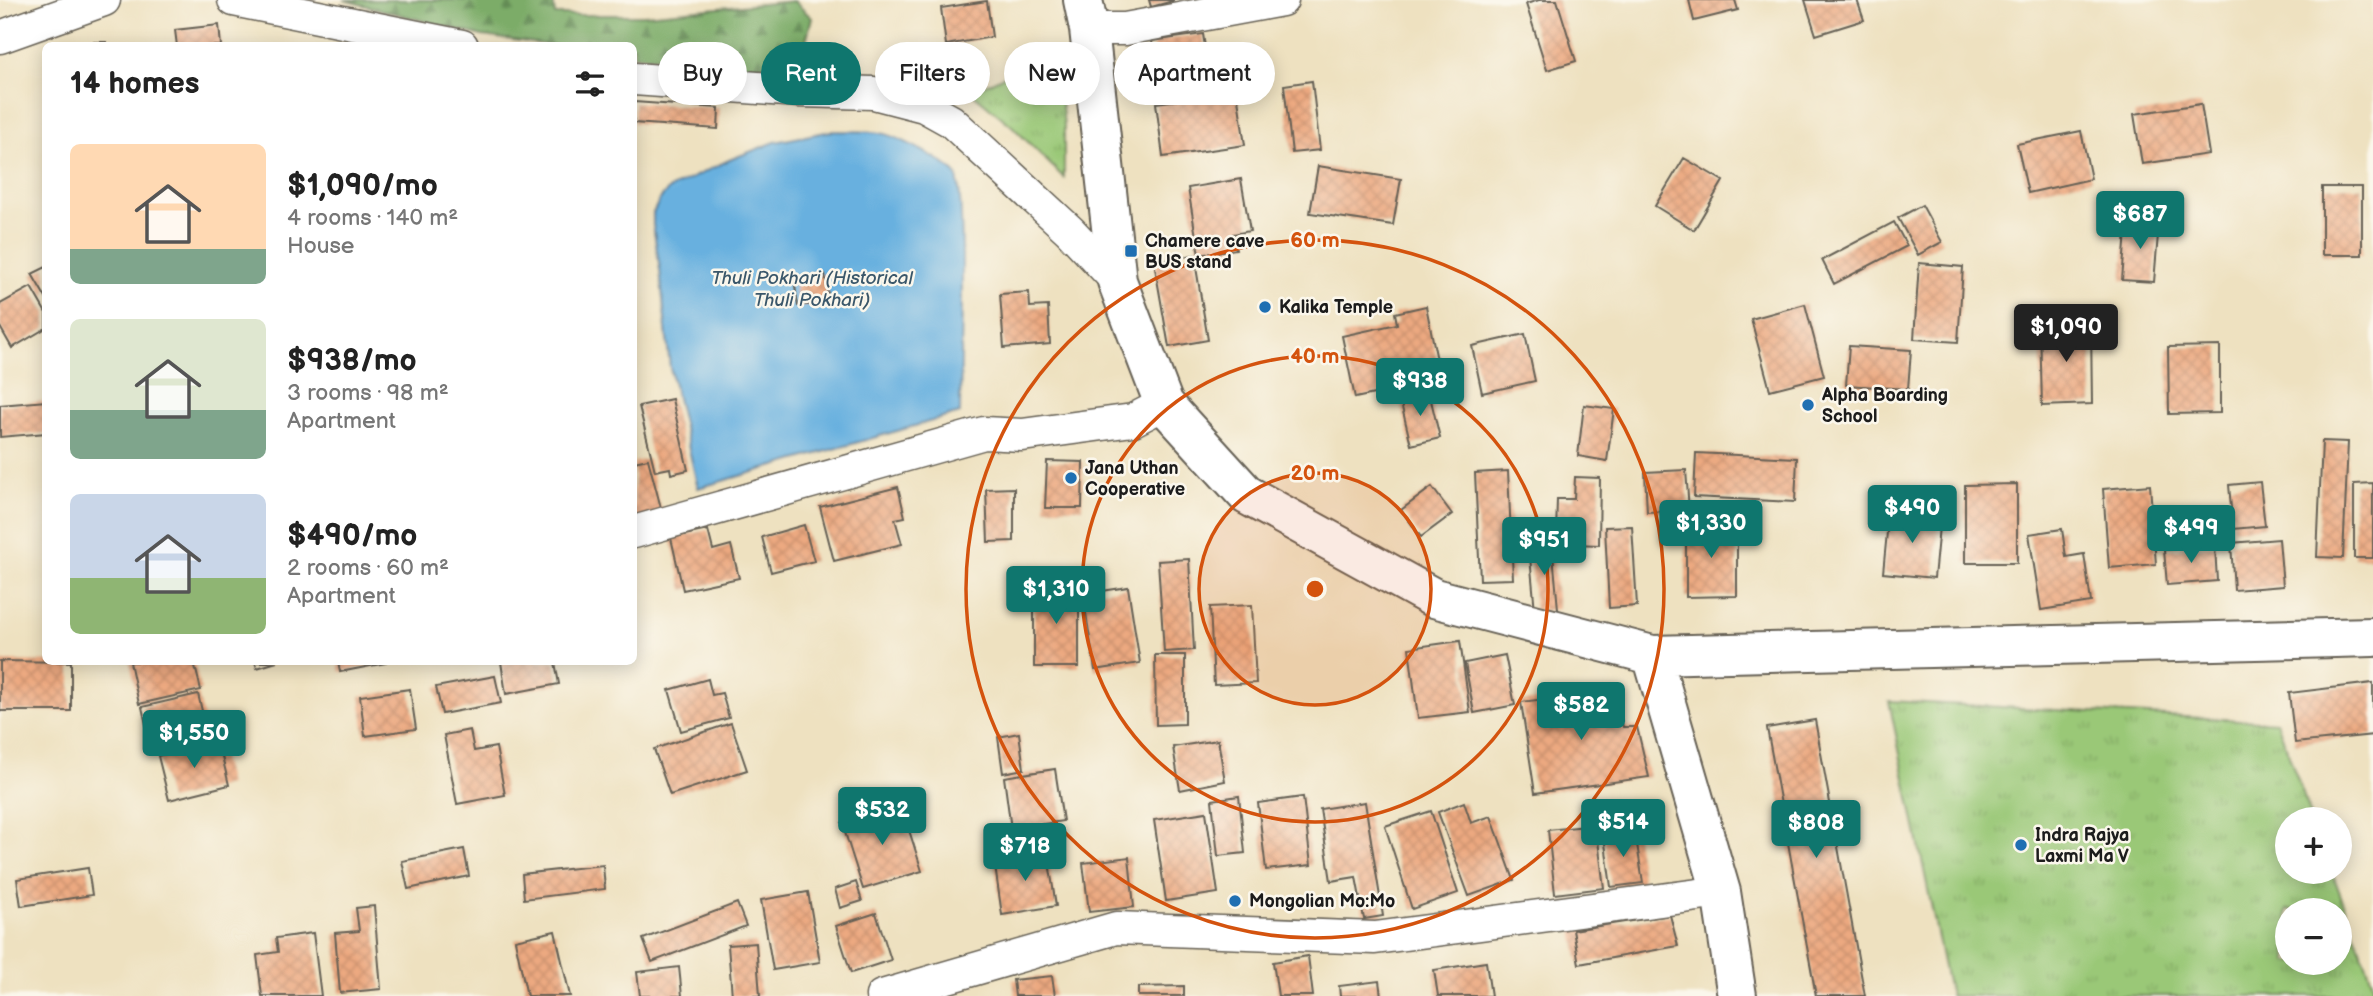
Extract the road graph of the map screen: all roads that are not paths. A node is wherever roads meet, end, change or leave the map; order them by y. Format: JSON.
{"nodes":[{"id":1,"x":104,"y":0,"type":"edge"},
{"id":2,"x":234,"y":0,"type":"edge"},
{"id":3,"x":1282,"y":0,"type":"edge"},
{"id":4,"x":1086,"y":14,"type":"edge"},
{"id":5,"x":0,"y":37,"type":"edge"},
{"id":6,"x":442,"y":42,"type":"edge"},
{"id":7,"x":637,"y":79,"type":"edge"},
{"id":8,"x":1117,"y":281,"type":"junction"},
{"id":9,"x":1164,"y":404,"type":"junction"},
{"id":10,"x":637,"y":531,"type":"edge"},
{"id":11,"x":2373,"y":637,"type":"edge"},
{"id":12,"x":1652,"y":655,"type":"junction"},
{"id":13,"x":1721,"y":892,"type":"junction"},
{"id":14,"x":882,"y":996,"type":"edge"},
{"id":15,"x":1737,"y":996,"type":"edge"}],
"edges":[{"from":1,"to":5,"type":"street"},
{"from":2,"to":6,"type":"street"},
{"from":3,"to":4,"type":"street"},
{"from":4,"to":8,"type":"main road"},
{"from":7,"to":8,"type":"street"},
{"from":8,"to":9,"type":"main road"},
{"from":9,"to":10,"type":"street"},
{"from":9,"to":12,"type":"main road"},
{"from":11,"to":12,"type":"main road"},
{"from":12,"to":13,"type":"main road"},
{"from":13,"to":14,"type":"street"},
{"from":13,"to":15,"type":"main road"}]}
